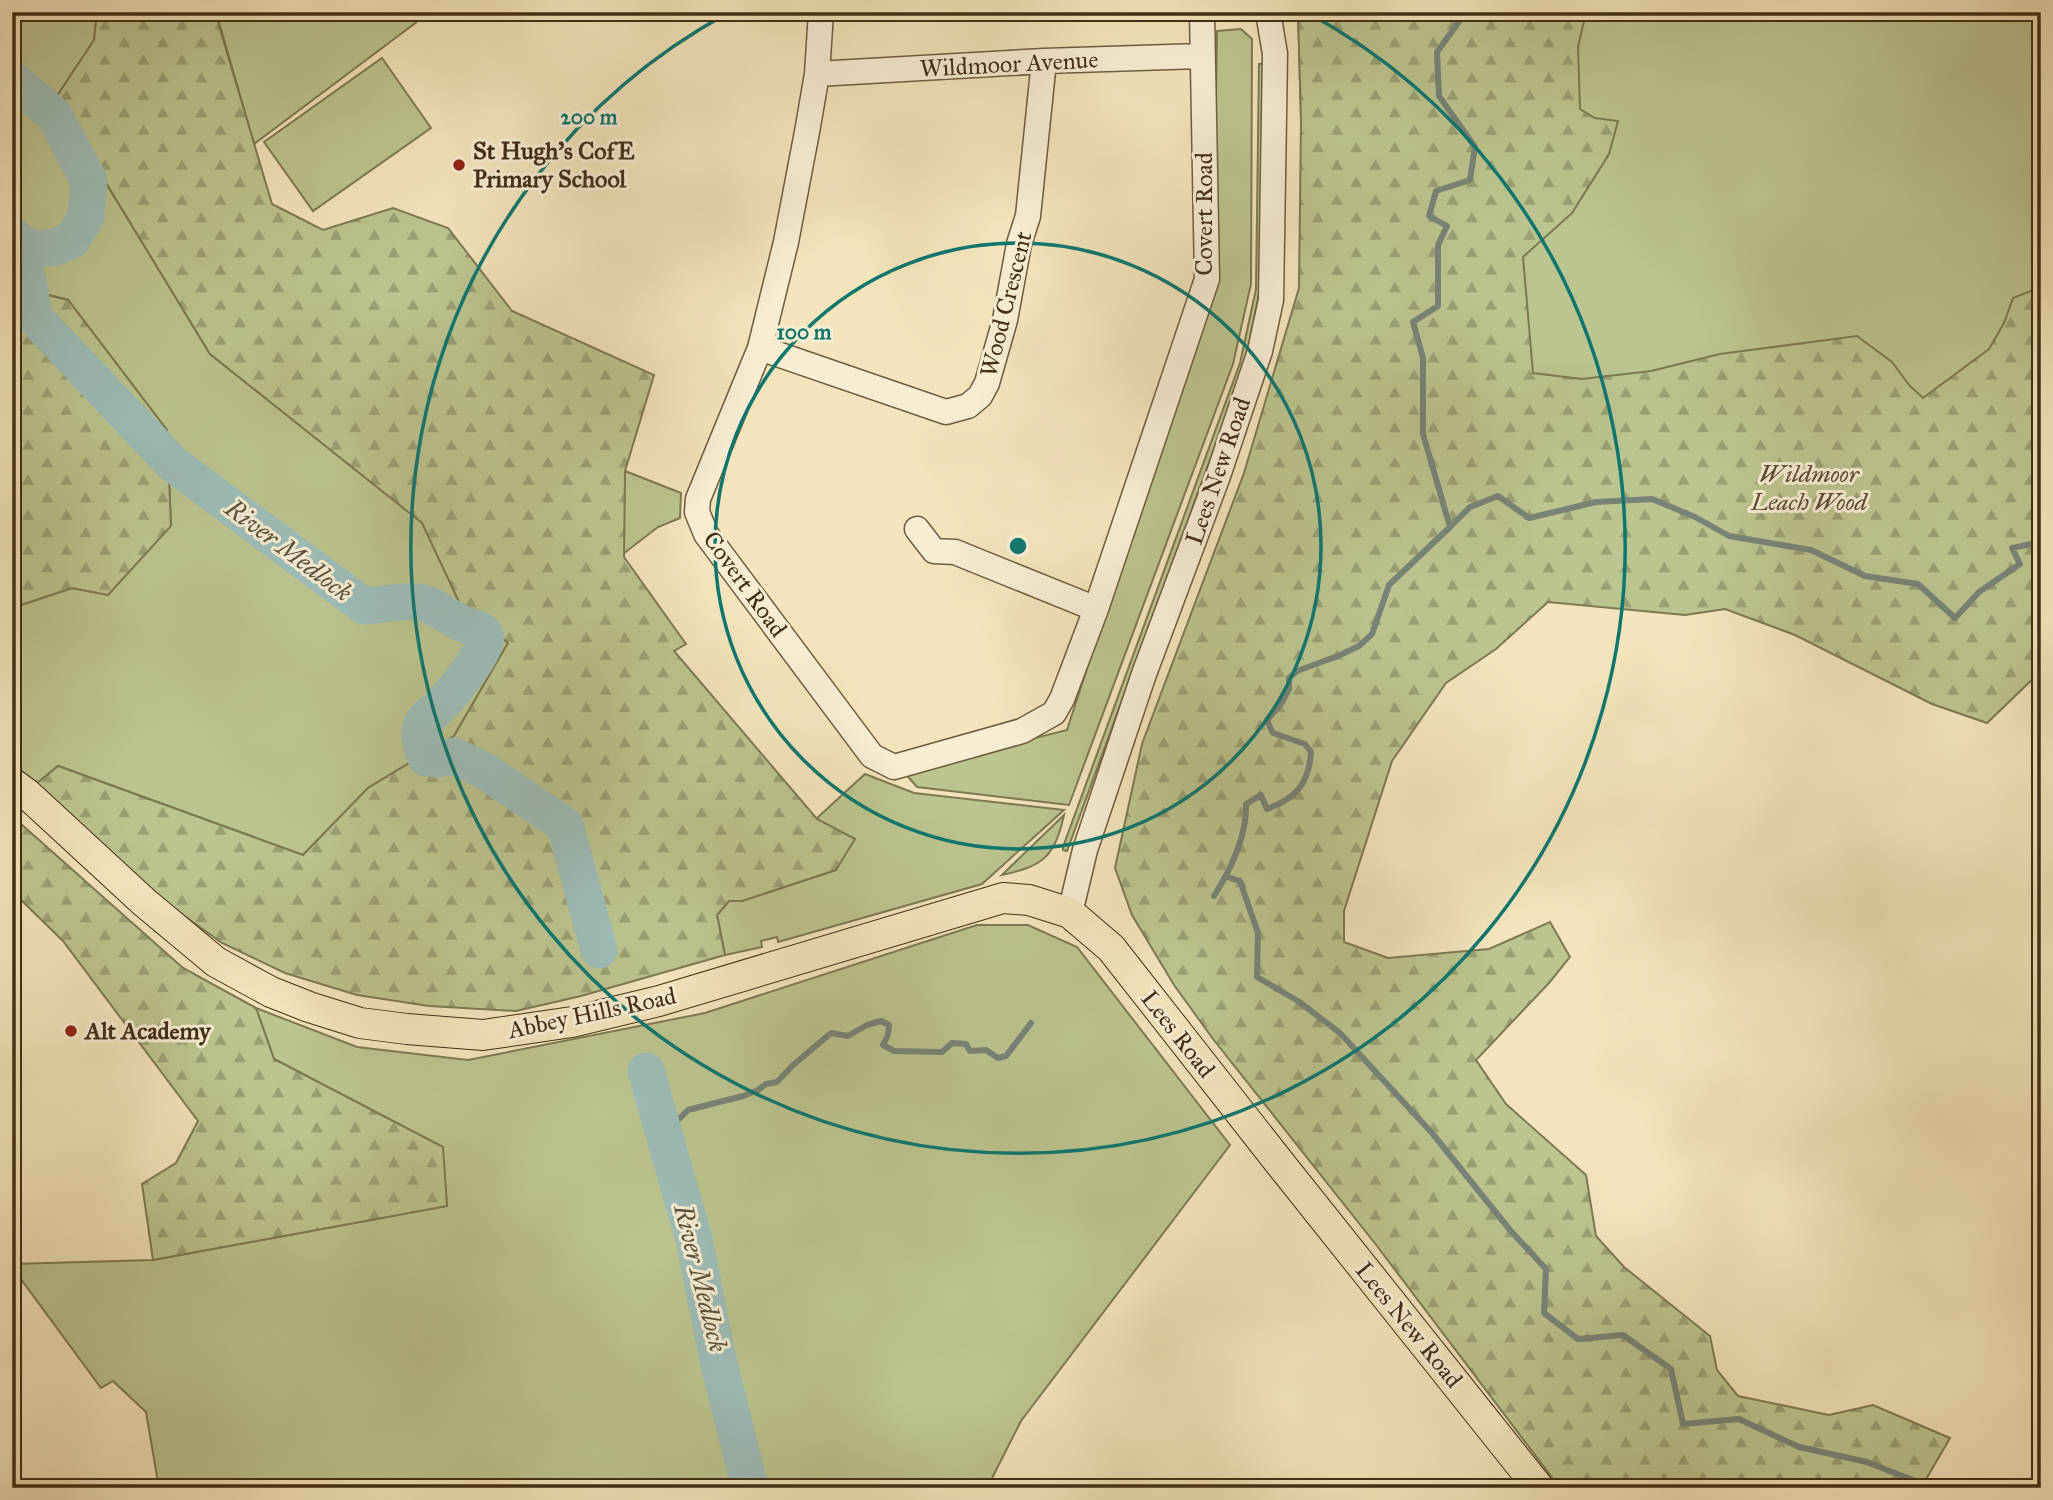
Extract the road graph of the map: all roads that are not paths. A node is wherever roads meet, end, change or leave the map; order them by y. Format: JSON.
{"nodes":[{"id":1,"x":821,"y":12,"type":"edge"},
{"id":2,"x":1202,"y":12,"type":"edge"},
{"id":3,"x":1268,"y":12,"type":"edge"},
{"id":4,"x":1201,"y":57,"type":"junction"},
{"id":5,"x":1044,"y":61,"type":"junction"},
{"id":6,"x":817,"y":74,"type":"junction"},
{"id":7,"x":760,"y":348,"type":"junction"},
{"id":8,"x":917,"y":530,"type":"dead end"},
{"id":9,"x":1096,"y":609,"type":"junction"},
{"id":10,"x":12,"y":783,"type":"edge"},
{"id":11,"x":1070,"y":913,"type":"junction"},
{"id":12,"x":1279,"y":1162,"type":"joint"},
{"id":13,"x":1539,"y":1488,"type":"edge"}],
"edges":[{"from":1,"to":6,"type":"street","name":"Covert Road"},
{"from":2,"to":4,"type":"street","name":"Covert Road"},
{"from":3,"to":11,"type":"street","name":"Lees New Road"},
{"from":4,"to":5,"type":"street","name":"Wildmoor Avenue"},
{"from":4,"to":9,"type":"street","name":"Covert Road"},
{"from":5,"to":6,"type":"street","name":"Wildmoor Avenue"},
{"from":5,"to":7,"type":"street","name":"Wood Crescent"},
{"from":6,"to":7,"type":"street","name":"Covert Road"},
{"from":7,"to":9,"type":"street","name":"Covert Road"},
{"from":8,"to":9,"type":"street"},
{"from":10,"to":11,"type":"main road","name":"Abbey Hills Road"},
{"from":11,"to":12,"type":"main road","name":"Lees Road"},
{"from":12,"to":13,"type":"main road","name":"Lees New Road"}]}
